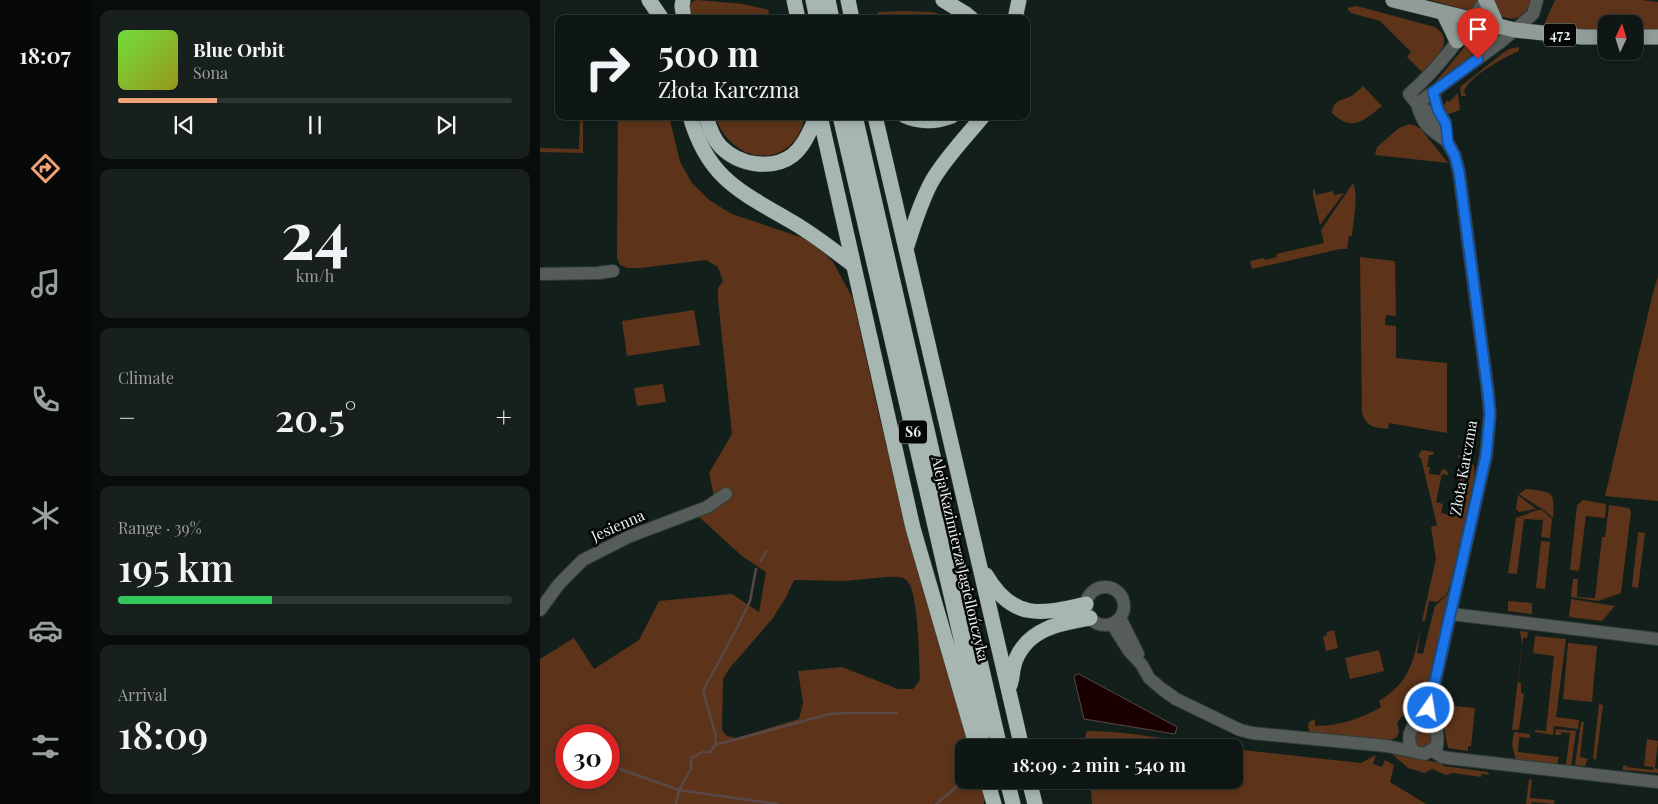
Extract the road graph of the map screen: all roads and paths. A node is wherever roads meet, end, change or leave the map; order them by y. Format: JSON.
{"nodes":[{"id":1,"x":649,"y":0,"type":"edge"},
{"id":2,"x":682,"y":0,"type":"edge"},
{"id":3,"x":794,"y":0,"type":"edge"},
{"id":4,"x":813,"y":0,"type":"edge"},
{"id":5,"x":828,"y":0,"type":"edge"},
{"id":6,"x":848,"y":0,"type":"edge"},
{"id":7,"x":943,"y":0,"type":"edge"},
{"id":8,"x":1019,"y":0,"type":"edge"},
{"id":9,"x":1393,"y":0,"type":"edge"},
{"id":10,"x":1485,"y":0,"type":"edge"},
{"id":11,"x":1537,"y":0,"type":"edge"},
{"id":12,"x":1444,"y":14,"type":"junction"},
{"id":13,"x":659,"y":15,"type":"edge"},
{"id":14,"x":683,"y":15,"type":"edge"},
{"id":15,"x":797,"y":15,"type":"edge"},
{"id":16,"x":816,"y":15,"type":"edge"},
{"id":17,"x":831,"y":15,"type":"edge"},
{"id":18,"x":851,"y":15,"type":"edge"},
{"id":19,"x":967,"y":15,"type":"edge"},
{"id":20,"x":1017,"y":15,"type":"edge"},
{"id":21,"x":1472,"y":21,"type":"junction"},
{"id":22,"x":1498,"y":27,"type":"junction"},
{"id":23,"x":1515,"y":30,"type":"junction"},
{"id":24,"x":1598,"y":37,"type":"edge"},
{"id":25,"x":1643,"y":37,"type":"edge"},
{"id":26,"x":1658,"y":37,"type":"edge"},
{"id":27,"x":1457,"y":41,"type":"junction"},
{"id":28,"x":1433,"y":92,"type":"junction"},
{"id":29,"x":1417,"y":104,"type":"junction"},
{"id":30,"x":691,"y":120,"type":"edge"},
{"id":31,"x":708,"y":120,"type":"edge"},
{"id":32,"x":816,"y":120,"type":"edge"},
{"id":33,"x":819,"y":120,"type":"edge"},
{"id":34,"x":841,"y":120,"type":"edge"},
{"id":35,"x":856,"y":120,"type":"edge"},
{"id":36,"x":876,"y":120,"type":"edge"},
{"id":37,"x":921,"y":120,"type":"edge"},
{"id":38,"x":938,"y":120,"type":"edge"},
{"id":39,"x":980,"y":120,"type":"edge"},
{"id":40,"x":1448,"y":143,"type":"junction"},
{"id":41,"x":907,"y":246,"type":"junction"},
{"id":42,"x":853,"y":266,"type":"junction"},
{"id":43,"x":613,"y":271,"type":"dead end"},
{"id":44,"x":540,"y":274,"type":"edge"},
{"id":45,"x":726,"y":494,"type":"dead end"},
{"id":46,"x":980,"y":570,"type":"junction"},
{"id":47,"x":540,"y":610,"type":"edge"},
{"id":48,"x":1088,"y":611,"type":"junction"},
{"id":49,"x":1451,"y":614,"type":"junction"},
{"id":50,"x":1116,"y":621,"type":"junction"},
{"id":51,"x":1658,"y":639,"type":"edge"},
{"id":52,"x":1008,"y":689,"type":"junction"},
{"id":53,"x":1429,"y":708,"type":"junction"},
{"id":54,"x":1409,"y":732,"type":"junction"},
{"id":55,"x":974,"y":739,"type":"edge"},
{"id":56,"x":984,"y":739,"type":"edge"},
{"id":57,"x":998,"y":739,"type":"edge"},
{"id":58,"x":1020,"y":739,"type":"edge"},
{"id":59,"x":1387,"y":746,"type":"junction"},
{"id":60,"x":1413,"y":751,"type":"junction"},
{"id":61,"x":1433,"y":751,"type":"junction"},
{"id":62,"x":1658,"y":782,"type":"edge"},
{"id":63,"x":990,"y":789,"type":"edge"},
{"id":64,"x":996,"y":789,"type":"edge"},
{"id":65,"x":1009,"y":789,"type":"edge"},
{"id":66,"x":1031,"y":789,"type":"edge"},
{"id":67,"x":994,"y":804,"type":"edge"},
{"id":68,"x":999,"y":804,"type":"edge"},
{"id":69,"x":1013,"y":804,"type":"edge"},
{"id":70,"x":1035,"y":804,"type":"edge"}],
"edges":[{"from":1,"to":13,"type":"highway"},
{"from":2,"to":14,"type":"highway"},
{"from":3,"to":15,"type":"highway"},
{"from":4,"to":16,"type":"highway"},
{"from":5,"to":17,"type":"highway"},
{"from":6,"to":18,"type":"highway"},
{"from":7,"to":19,"type":"highway"},
{"from":8,"to":20,"type":"highway"},
{"from":9,"to":12,"type":"main road","number":"472"},
{"from":10,"to":21,"type":"street","name":"Złota Karczma"},
{"from":10,"to":22,"type":"main road"},
{"from":11,"to":23,"type":"street"},
{"from":12,"to":21,"type":"main road","number":"472"},
{"from":12,"to":27,"type":"main road"},
{"from":21,"to":22,"type":"main road","number":"472"},
{"from":21,"to":27,"type":"street","name":"Złota Karczma"},
{"from":22,"to":23,"type":"main road","number":"472"},
{"from":23,"to":24,"type":"main road","number":"472"},
{"from":23,"to":28,"type":"street"},
{"from":25,"to":26,"type":"main road"},
{"from":27,"to":29,"type":"street","name":"Złota Karczma"},
{"from":28,"to":29,"type":"street"},
{"from":28,"to":40,"type":"street","name":"Złota Karczma"},
{"from":29,"to":40,"type":"street","name":"Złota Karczma"},
{"from":30,"to":42,"type":"highway"},
{"from":31,"to":32,"type":"highway"},
{"from":33,"to":42,"type":"highway"},
{"from":34,"to":56,"type":"highway","name":"Aleja Kazimierza Jagiellończyka","number":"S6"},
{"from":35,"to":57,"type":"highway","name":"Aleja Kazimierza Jagiellończyka","number":"S6"},
{"from":36,"to":41,"type":"highway"},
{"from":37,"to":38,"type":"highway"},
{"from":39,"to":41,"type":"highway"},
{"from":40,"to":49,"type":"street","name":"Złota Karczma"},
{"from":41,"to":46,"type":"highway"},
{"from":42,"to":55,"type":"highway"},
{"from":43,"to":44,"type":"street"},
{"from":45,"to":47,"type":"street","name":"Jesienna"},
{"from":46,"to":48,"type":"highway"},
{"from":46,"to":52,"type":"highway"},
{"from":48,"to":50,"type":"street"},
{"from":48,"to":50,"type":"street"},
{"from":48,"to":52,"type":"highway"},
{"from":49,"to":51,"type":"street"},
{"from":49,"to":53,"type":"street","name":"Złota Karczma"},
{"from":50,"to":59,"type":"street"},
{"from":52,"to":58,"type":"highway"},
{"from":53,"to":54,"type":"street","name":"Złota Karczma"},
{"from":53,"to":61,"type":"street"},
{"from":54,"to":59,"type":"street","name":"Złota Karczma"},
{"from":54,"to":60,"type":"street"},
{"from":59,"to":60,"type":"street"},
{"from":60,"to":61,"type":"street"},
{"from":61,"to":62,"type":"street"},
{"from":63,"to":67,"type":"highway"},
{"from":64,"to":68,"type":"highway"},
{"from":65,"to":69,"type":"highway"},
{"from":66,"to":70,"type":"highway"}]}
